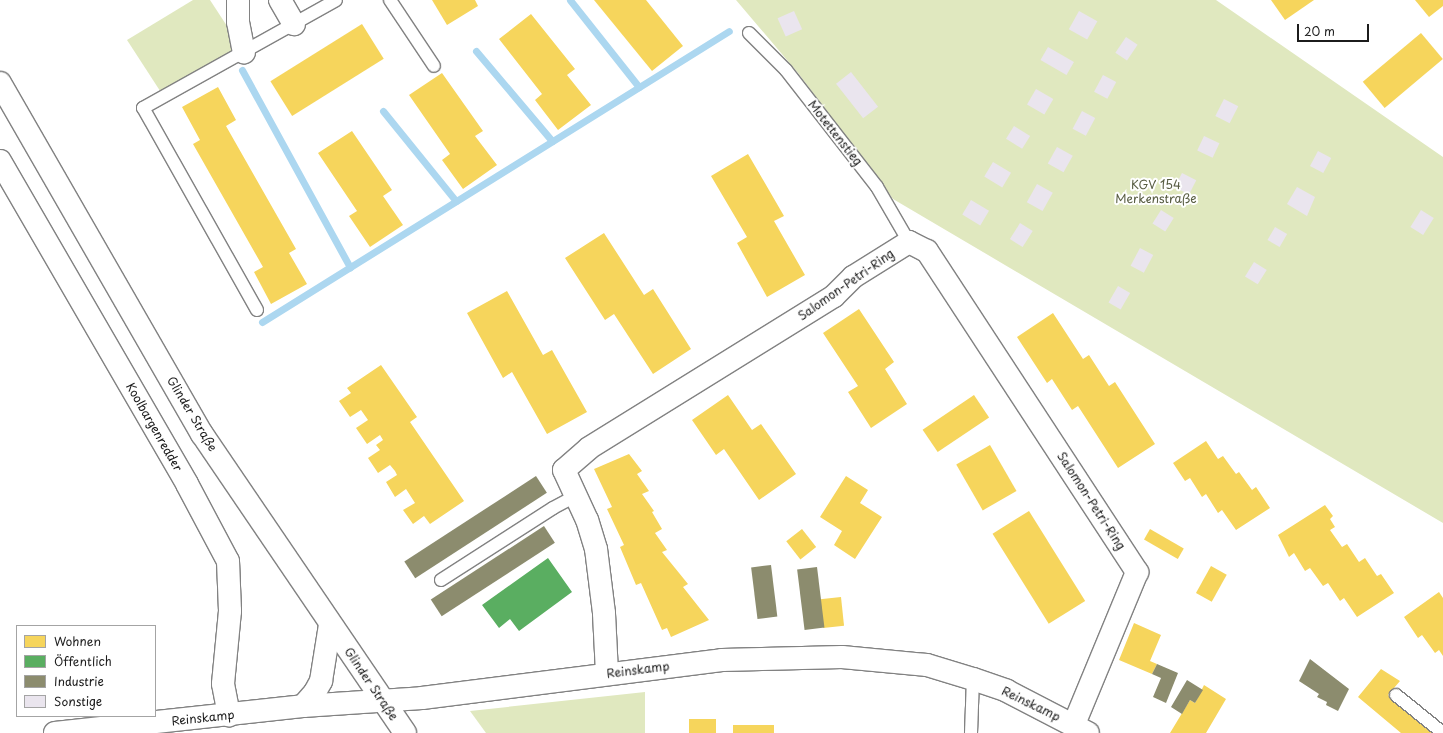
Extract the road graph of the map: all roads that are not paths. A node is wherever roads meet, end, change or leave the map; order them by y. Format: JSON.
{"nodes":[{"id":1,"x":238,"y":0,"type":"edge"},
{"id":2,"x":280,"y":0,"type":"edge"},
{"id":3,"x":336,"y":0,"type":"edge"},
{"id":4,"x":390,"y":0,"type":"edge"},
{"id":5,"x":294,"y":24,"type":"junction"},
{"id":6,"x":749,"y":33,"type":"dead end"},
{"id":7,"x":244,"y":52,"type":"junction"},
{"id":8,"x":434,"y":66,"type":"dead end"},
{"id":9,"x":0,"y":83,"type":"edge"},
{"id":10,"x":0,"y":161,"type":"edge"},
{"id":11,"x":909,"y":242,"type":"junction"},
{"id":12,"x":257,"y":310,"type":"dead end"},
{"id":13,"x":576,"y":496,"type":"junction"},
{"id":14,"x":441,"y":580,"type":"dead end"},
{"id":15,"x":330,"y":625,"type":"junction"},
{"id":16,"x":607,"y":673,"type":"junction"},
{"id":17,"x":973,"y":678,"type":"junction"},
{"id":18,"x":1396,"y":695,"type":"dead end"},
{"id":19,"x":381,"y":700,"type":"junction"},
{"id":20,"x":303,"y":706,"type":"junction"},
{"id":21,"x":229,"y":715,"type":"junction"},
{"id":22,"x":1081,"y":729,"type":"edge"},
{"id":23,"x":55,"y":733,"type":"edge"},
{"id":24,"x":404,"y":733,"type":"edge"},
{"id":25,"x":971,"y":733,"type":"edge"},
{"id":26,"x":1443,"y":733,"type":"edge"}],
"edges":[{"from":1,"to":7,"type":"street"},
{"from":2,"to":5,"type":"street"},
{"from":3,"to":5,"type":"lane"},
{"from":4,"to":8,"type":"lane"},
{"from":5,"to":7,"type":"lane"},
{"from":6,"to":11,"type":"lane","name":"Motettenstieg"},
{"from":7,"to":12,"type":"lane"},
{"from":9,"to":15,"type":"street","name":"Glinder Straße"},
{"from":10,"to":21,"type":"street","name":"Koolbargenredder"},
{"from":11,"to":13,"type":"street","name":"Salomon-Petri-Ring"},
{"from":11,"to":22,"type":"street","name":"Salomon-Petri-Ring"},
{"from":13,"to":14,"type":"lane"},
{"from":13,"to":16,"type":"street","name":"Salomon-Petri-Ring"},
{"from":15,"to":19,"type":"street","name":"Glinder Straße"},
{"from":15,"to":20,"type":"street"},
{"from":16,"to":17,"type":"street","name":"Reinskamp"},
{"from":16,"to":19,"type":"street","name":"Reinskamp"},
{"from":17,"to":22,"type":"street","name":"Reinskamp"},
{"from":17,"to":25,"type":"lane"},
{"from":18,"to":26,"type":"lane"},
{"from":19,"to":20,"type":"street","name":"Reinskamp"},
{"from":19,"to":24,"type":"street","name":"Glinder Straße"},
{"from":20,"to":21,"type":"street","name":"Reinskamp"},
{"from":21,"to":23,"type":"street","name":"Reinskamp"}]}
